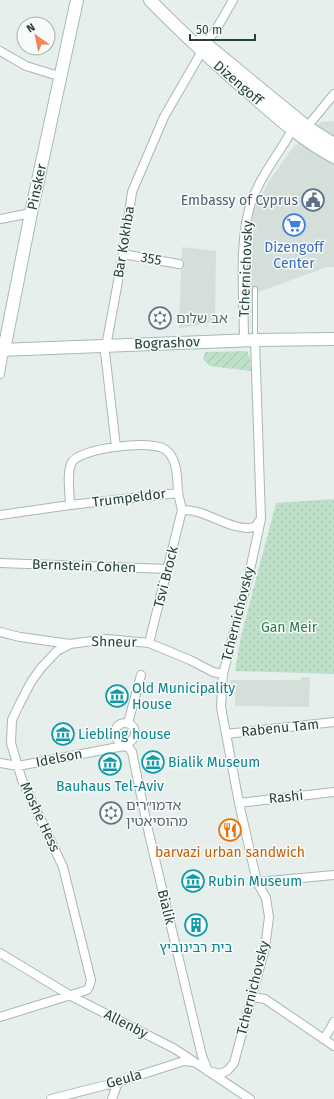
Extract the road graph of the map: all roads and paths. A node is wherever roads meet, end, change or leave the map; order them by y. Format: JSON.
{"nodes":[{"id":1,"x":77,"y":0,"type":"edge"},
{"id":2,"x":150,"y":0,"type":"edge"},
{"id":3,"x":159,"y":0,"type":"edge"},
{"id":4,"x":233,"y":0,"type":"edge"},
{"id":5,"x":204,"y":48,"type":"junction"},
{"id":6,"x":0,"y":51,"type":"edge"},
{"id":7,"x":62,"y":77,"type":"junction"},
{"id":8,"x":334,"y":94,"type":"edge"},
{"id":9,"x":290,"y":113,"type":"junction"},
{"id":10,"x":307,"y":127,"type":"junction"},
{"id":11,"x":292,"y":130,"type":"junction"},
{"id":12,"x":334,"y":144,"type":"edge"},
{"id":13,"x":334,"y":157,"type":"edge"},
{"id":14,"x":31,"y":213,"type":"junction"},
{"id":15,"x":0,"y":219,"type":"edge"},
{"id":16,"x":123,"y":254,"type":"junction"},
{"id":17,"x":179,"y":264,"type":"dead end"},
{"id":18,"x":255,"y":289,"type":"dead end"},
{"id":19,"x":334,"y":339,"type":"edge"},
{"id":20,"x":250,"y":340,"type":"junction"},
{"id":21,"x":106,"y":345,"type":"junction"},
{"id":22,"x":2,"y":350,"type":"edge"},
{"id":23,"x":0,"y":374,"type":"edge"},
{"id":24,"x":116,"y":447,"type":"junction"},
{"id":25,"x":178,"y":492,"type":"junction"},
{"id":26,"x":70,"y":505,"type":"junction"},
{"id":27,"x":182,"y":510,"type":"junction"},
{"id":28,"x":0,"y":515,"type":"edge"},
{"id":29,"x":261,"y":519,"type":"junction"},
{"id":30,"x":0,"y":563,"type":"edge"},
{"id":31,"x":168,"y":569,"type":"junction"},
{"id":32,"x":0,"y":632,"type":"edge"},
{"id":33,"x":149,"y":643,"type":"junction"},
{"id":34,"x":70,"y":644,"type":"junction"},
{"id":35,"x":223,"y":674,"type":"junction"},
{"id":36,"x":141,"y":675,"type":"dead end"},
{"id":37,"x":334,"y":722,"type":"edge"},
{"id":38,"x":128,"y":723,"type":"junction"},
{"id":39,"x":226,"y":734,"type":"junction"},
{"id":40,"x":122,"y":745,"type":"junction"},
{"id":41,"x":0,"y":763,"type":"edge"},
{"id":42,"x":18,"y":766,"type":"junction"},
{"id":43,"x":334,"y":792,"type":"edge"},
{"id":44,"x":239,"y":803,"type":"junction"},
{"id":45,"x":334,"y":875,"type":"edge"},
{"id":46,"x":257,"y":882,"type":"junction"},
{"id":47,"x":0,"y":953,"type":"edge"},
{"id":48,"x":71,"y":996,"type":"junction"},
{"id":49,"x":252,"y":997,"type":"junction"},
{"id":50,"x":0,"y":1016,"type":"edge"},
{"id":51,"x":334,"y":1022,"type":"edge"},
{"id":52,"x":324,"y":1039,"type":"junction"},
{"id":53,"x":334,"y":1046,"type":"edge"},
{"id":54,"x":197,"y":1064,"type":"junction"},
{"id":55,"x":208,"y":1071,"type":"junction"},
{"id":56,"x":118,"y":1082,"type":"junction"},
{"id":57,"x":51,"y":1099,"type":"edge"},
{"id":58,"x":112,"y":1099,"type":"edge"},
{"id":59,"x":250,"y":1099,"type":"edge"}],
"edges":[{"from":1,"to":7,"type":"street","name":"Pinsker"},
{"from":2,"to":5,"type":"street","name":"Dizengoff"},
{"from":3,"to":5,"type":"street","name":"Dizengoff"},
{"from":4,"to":5,"type":"street","name":"Bar Kokhba"},
{"from":5,"to":9,"type":"street","name":"Dizengoff"},
{"from":5,"to":11,"type":"street","name":"Dizengoff"},
{"from":5,"to":16,"type":"street","name":"Bar Kokhba"},
{"from":6,"to":7,"type":"street"},
{"from":7,"to":14,"type":"street","name":"Pinsker"},
{"from":8,"to":10,"type":"street"},
{"from":9,"to":10,"type":"street","name":"Dizengoff"},
{"from":9,"to":11,"type":"street"},
{"from":10,"to":12,"type":"street","name":"Dizengoff"},
{"from":11,"to":13,"type":"street","name":"Dizengoff"},
{"from":11,"to":20,"type":"street","name":"Tchernichovsky"},
{"from":14,"to":15,"type":"street"},
{"from":14,"to":22,"type":"street","name":"Pinsker"},
{"from":16,"to":17,"type":"street","name":"355"},
{"from":16,"to":21,"type":"street","name":"Bar Kokhba"},
{"from":18,"to":20,"type":"lane"},
{"from":19,"to":20,"type":"street","name":"Bograshov"},
{"from":20,"to":21,"type":"street","name":"Bograshov"},
{"from":20,"to":29,"type":"street","name":"Tchernichovsky"},
{"from":21,"to":22,"type":"street","name":"Bograshov"},
{"from":21,"to":24,"type":"street","name":"Bar Kokhba"},
{"from":22,"to":23,"type":"street","name":"Pinsker"},
{"from":24,"to":25,"type":"street"},
{"from":24,"to":26,"type":"street"},
{"from":25,"to":26,"type":"street","name":"Trumpeldor"},
{"from":25,"to":27,"type":"street","name":"Trumpeldor"},
{"from":26,"to":28,"type":"street","name":"Trumpeldor"},
{"from":27,"to":29,"type":"street","name":"Trumpeldor"},
{"from":27,"to":31,"type":"street","name":"Tsvi Brock"},
{"from":29,"to":35,"type":"street","name":"Tchernichovsky"},
{"from":30,"to":31,"type":"street","name":"Bernstein Cohen"},
{"from":31,"to":33,"type":"street","name":"Tsvi Brock"},
{"from":32,"to":34,"type":"street","name":"Shneur"},
{"from":33,"to":34,"type":"street","name":"Shneur"},
{"from":33,"to":35,"type":"street","name":"Shneur"},
{"from":34,"to":42,"type":"street","name":"Moshe Hess"},
{"from":35,"to":39,"type":"street","name":"Tchernichovsky"},
{"from":36,"to":38,"type":"street"},
{"from":37,"to":39,"type":"street","name":"Rabenu Tam"},
{"from":38,"to":40,"type":"street"},
{"from":38,"to":40,"type":"street","name":"Bialik"},
{"from":39,"to":44,"type":"street","name":"Tchernichovsky"},
{"from":40,"to":42,"type":"street","name":"Idelson"},
{"from":40,"to":55,"type":"street","name":"Bialik"},
{"from":41,"to":42,"type":"street","name":"Idelson"},
{"from":42,"to":48,"type":"street","name":"Moshe Hess"},
{"from":43,"to":44,"type":"street","name":"Rashi"},
{"from":44,"to":46,"type":"street","name":"Tchernichovsky"},
{"from":45,"to":46,"type":"street"},
{"from":46,"to":49,"type":"street","name":"Tchernichovsky"},
{"from":47,"to":48,"type":"street","name":"Allenby"},
{"from":48,"to":50,"type":"street","name":"Moshe Hess"},
{"from":48,"to":54,"type":"street","name":"Allenby"},
{"from":49,"to":52,"type":"street"},
{"from":49,"to":55,"type":"street","name":"Tchernichovsky"},
{"from":51,"to":52,"type":"street"},
{"from":52,"to":53,"type":"street"},
{"from":54,"to":55,"type":"street","name":"Allenby"},
{"from":54,"to":56,"type":"street","name":"Geula"},
{"from":55,"to":59,"type":"street","name":"Allenby"},
{"from":56,"to":57,"type":"street","name":"Geula"},
{"from":56,"to":58,"type":"street"}]}
